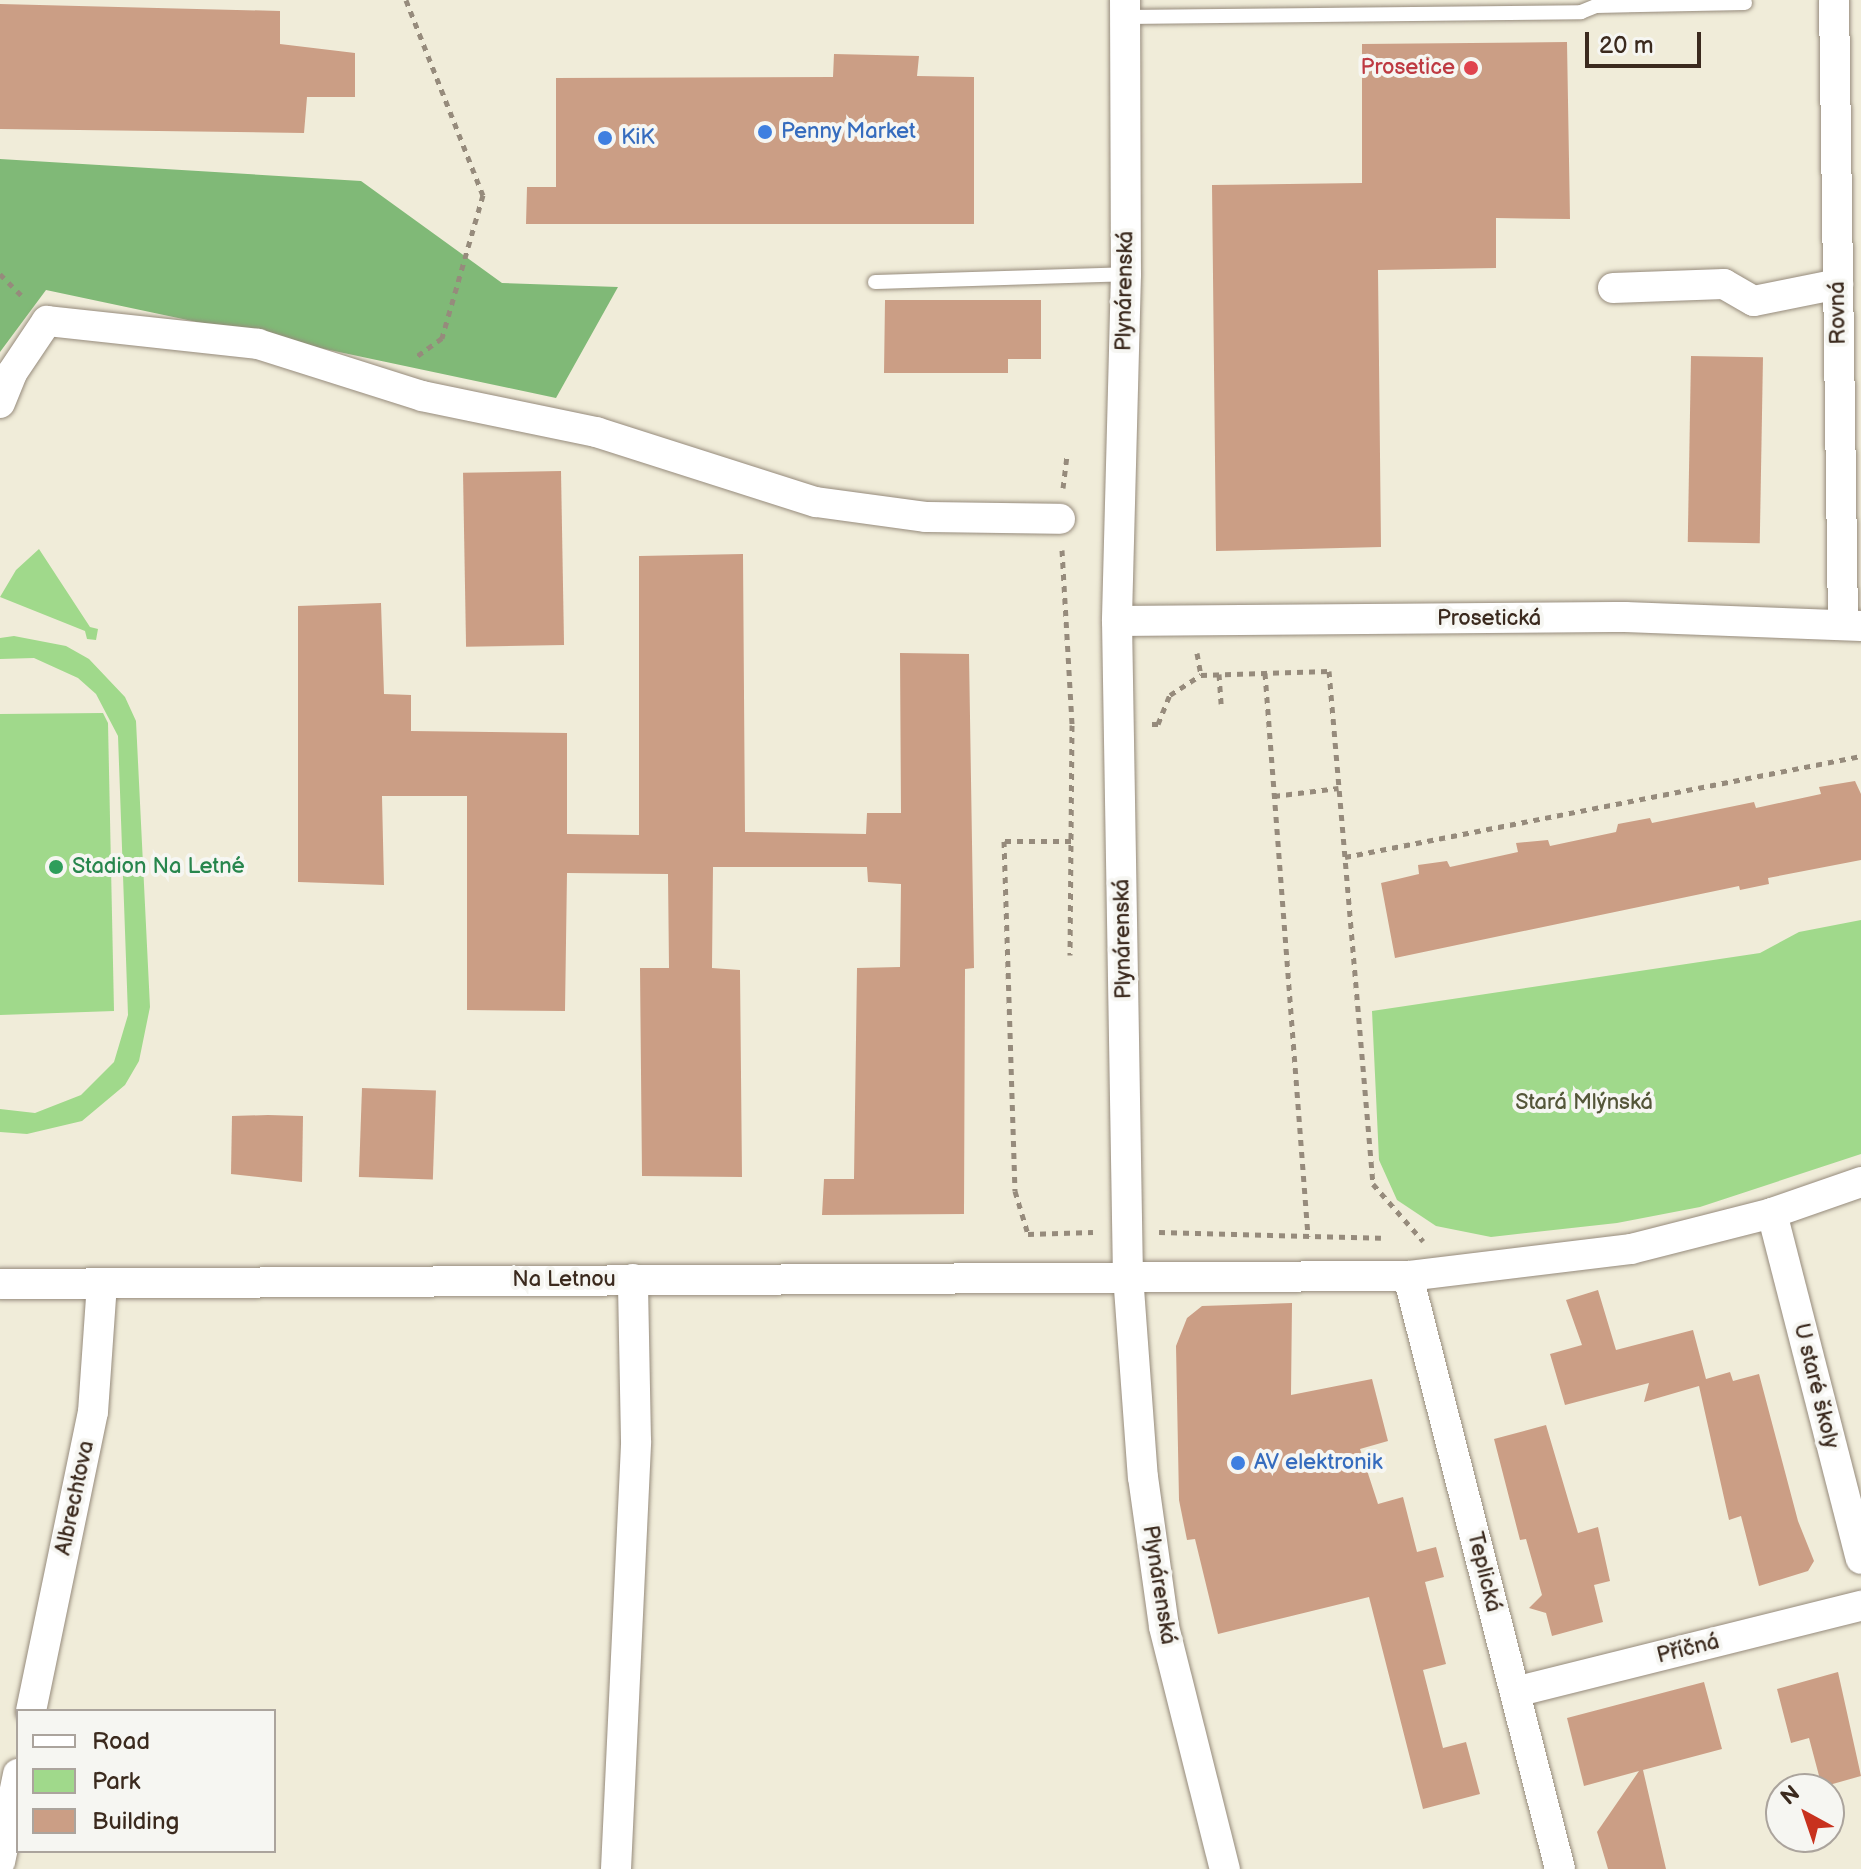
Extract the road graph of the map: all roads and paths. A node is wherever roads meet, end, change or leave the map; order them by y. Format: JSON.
{"nodes":[{"id":1,"x":406,"y":0,"type":"edge"},
{"id":2,"x":1834,"y":0,"type":"edge"},
{"id":3,"x":1745,"y":3,"type":"dead end"},
{"id":4,"x":1126,"y":8,"type":"edge"},
{"id":5,"x":1126,"y":274,"type":"junction"},
{"id":6,"x":875,"y":282,"type":"dead end"},
{"id":7,"x":1838,"y":284,"type":"junction"},
{"id":8,"x":1613,"y":288,"type":"dead end"},
{"id":9,"x":383,"y":380,"type":"junction"},
{"id":10,"x":0,"y":403,"type":"edge"},
{"id":11,"x":1060,"y":519,"type":"joint"},
{"id":12,"x":1117,"y":621,"type":"junction"},
{"id":13,"x":1191,"y":621,"type":"junction"},
{"id":14,"x":1852,"y":626,"type":"edge"},
{"id":15,"x":1265,"y":673,"type":"junction"},
{"id":16,"x":1219,"y":674,"type":"junction"},
{"id":17,"x":1221,"y":704,"type":"dead end"},
{"id":18,"x":1861,"y":756,"type":"edge"},
{"id":19,"x":1339,"y":788,"type":"junction"},
{"id":20,"x":1274,"y":796,"type":"junction"},
{"id":21,"x":1004,"y":841,"type":"dead end"},
{"id":22,"x":1071,"y":841,"type":"junction"},
{"id":23,"x":1345,"y":857,"type":"junction"},
{"id":24,"x":1070,"y":955,"type":"dead end"},
{"id":25,"x":1861,"y":1182,"type":"edge"},
{"id":26,"x":1772,"y":1213,"type":"junction"},
{"id":27,"x":1308,"y":1236,"type":"dead end"},
{"id":28,"x":1128,"y":1275,"type":"junction"},
{"id":29,"x":1417,"y":1275,"type":"junction"},
{"id":30,"x":633,"y":1279,"type":"junction"},
{"id":31,"x":102,"y":1283,"type":"junction"},
{"id":32,"x":0,"y":1284,"type":"edge"},
{"id":33,"x":1861,"y":1559,"type":"edge"},
{"id":34,"x":1861,"y":1606,"type":"edge"},
{"id":35,"x":1515,"y":1692,"type":"junction"},
{"id":36,"x":31,"y":1709,"type":"edge"},
{"id":37,"x":16,"y":1784,"type":"edge"},
{"id":38,"x":0,"y":1862,"type":"edge"},
{"id":39,"x":616,"y":1869,"type":"edge"},
{"id":40,"x":1225,"y":1869,"type":"edge"},
{"id":41,"x":1560,"y":1869,"type":"edge"}],
"edges":[{"from":1,"to":9,"type":"path"},
{"from":2,"to":7,"type":"street","name":"Rovná"},
{"from":3,"to":4,"type":"lane"},
{"from":4,"to":5,"type":"street","name":"Plynárenská"},
{"from":5,"to":6,"type":"lane"},
{"from":5,"to":12,"type":"street","name":"Plynárenská"},
{"from":7,"to":8,"type":"street"},
{"from":7,"to":14,"type":"street","name":"Rovná"},
{"from":9,"to":10,"type":"street"},
{"from":9,"to":11,"type":"street"},
{"from":11,"to":22,"type":"path"},
{"from":12,"to":13,"type":"street","name":"Prosetická"},
{"from":12,"to":28,"type":"street","name":"Plynárenská"},
{"from":13,"to":14,"type":"street","name":"Prosetická"},
{"from":13,"to":16,"type":"path"},
{"from":15,"to":16,"type":"path"},
{"from":15,"to":19,"type":"path"},
{"from":15,"to":20,"type":"path"},
{"from":16,"to":17,"type":"path"},
{"from":18,"to":23,"type":"path"},
{"from":19,"to":20,"type":"path"},
{"from":19,"to":23,"type":"path"},
{"from":20,"to":27,"type":"path"},
{"from":21,"to":22,"type":"path"},
{"from":22,"to":24,"type":"path"},
{"from":23,"to":29,"type":"path"},
{"from":25,"to":26,"type":"street"},
{"from":26,"to":29,"type":"street"},
{"from":26,"to":33,"type":"street","name":"U staré školy"},
{"from":28,"to":29,"type":"street"},
{"from":28,"to":30,"type":"street","name":"Na Letnou"},
{"from":28,"to":40,"type":"street","name":"Plynárenská"},
{"from":29,"to":35,"type":"street","name":"Teplická"},
{"from":30,"to":31,"type":"street","name":"Na Letnou"},
{"from":30,"to":39,"type":"street"},
{"from":31,"to":32,"type":"street","name":"Na Letnou"},
{"from":31,"to":36,"type":"street","name":"Albrechtova"},
{"from":34,"to":35,"type":"street","name":"Příčná"},
{"from":35,"to":41,"type":"street","name":"Teplická"},
{"from":37,"to":38,"type":"street"}]}
